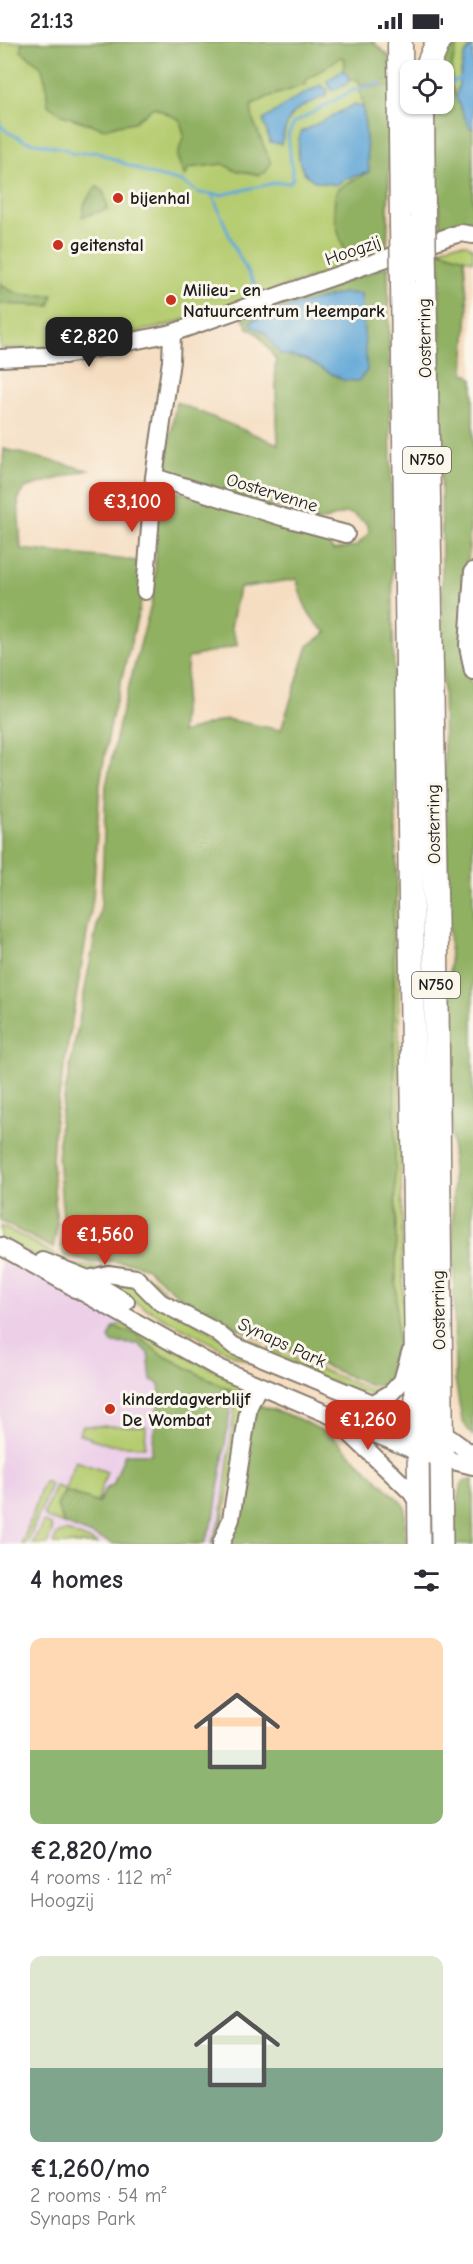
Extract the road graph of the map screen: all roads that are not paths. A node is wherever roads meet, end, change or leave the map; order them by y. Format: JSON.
{"nodes":[{"id":1,"x":415,"y":43,"type":"edge"},
{"id":2,"x":419,"y":60,"type":"edge"},
{"id":3,"x":422,"y":60,"type":"edge"},
{"id":4,"x":421,"y":114,"type":"edge"},
{"id":5,"x":413,"y":220,"type":"junction"},
{"id":6,"x":473,"y":235,"type":"edge"},
{"id":7,"x":414,"y":278,"type":"junction"},
{"id":8,"x":172,"y":333,"type":"junction"},
{"id":9,"x":0,"y":358,"type":"edge"},
{"id":10,"x":154,"y":477,"type":"junction"},
{"id":11,"x":346,"y":534,"type":"dead end"},
{"id":12,"x":473,"y":571,"type":"edge"},
{"id":13,"x":145,"y":591,"type":"dead end"},
{"id":14,"x":473,"y":671,"type":"edge"},
{"id":15,"x":0,"y":1246,"type":"edge"},
{"id":16,"x":89,"y":1288,"type":"junction"},
{"id":17,"x":416,"y":1342,"type":"junction"},
{"id":18,"x":259,"y":1385,"type":"junction"},
{"id":19,"x":372,"y":1404,"type":"junction"},
{"id":20,"x":331,"y":1417,"type":"junction"},
{"id":21,"x":440,"y":1431,"type":"junction"},
{"id":22,"x":424,"y":1444,"type":"junction"},
{"id":23,"x":473,"y":1455,"type":"edge"},
{"id":24,"x":473,"y":1466,"type":"edge"},
{"id":25,"x":418,"y":1503,"type":"junction"},
{"id":26,"x":221,"y":1544,"type":"edge"},
{"id":27,"x":419,"y":1544,"type":"edge"},
{"id":28,"x":442,"y":1544,"type":"edge"}],
"edges":[{"from":1,"to":2,"type":"highway"},
{"from":1,"to":3,"type":"highway"},
{"from":1,"to":5,"type":"highway","name":"Oosterring","number":"N750"},
{"from":4,"to":5,"type":"highway","name":"Oosterring","number":"N750"},
{"from":5,"to":7,"type":"highway","name":"Oosterring","number":"N750","bridge":true},
{"from":6,"to":8,"type":"street","name":"Hoogzij"},
{"from":7,"to":17,"type":"highway","name":"Oosterring","number":"N750"},
{"from":7,"to":21,"type":"highway","name":"Oosterring","number":"N750"},
{"from":8,"to":9,"type":"street","name":"Hoogzij"},
{"from":8,"to":10,"type":"street"},
{"from":10,"to":11,"type":"street","name":"Oostervenne"},
{"from":10,"to":13,"type":"street"},
{"from":12,"to":14,"type":"street"},
{"from":15,"to":16,"type":"street"},
{"from":16,"to":18,"type":"street"},
{"from":16,"to":19,"type":"street","name":"Synaps Park"},
{"from":17,"to":19,"type":"street","name":"Oosterring"},
{"from":17,"to":22,"type":"highway","name":"Oosterring","number":"N750"},
{"from":18,"to":20,"type":"street"},
{"from":18,"to":26,"type":"street"},
{"from":19,"to":22,"type":"street","name":"Synaps Park"},
{"from":20,"to":22,"type":"street"},
{"from":20,"to":25,"type":"street"},
{"from":21,"to":22,"type":"highway","name":"Oosterring","number":"N750"},
{"from":21,"to":23,"type":"street"},
{"from":22,"to":24,"type":"street"},
{"from":22,"to":25,"type":"main road","name":"Oosterring","number":"N750"},
{"from":22,"to":28,"type":"main road","name":"Oosterring","number":"N750"},
{"from":25,"to":27,"type":"main road","name":"Oosterring","number":"N750"}]}
